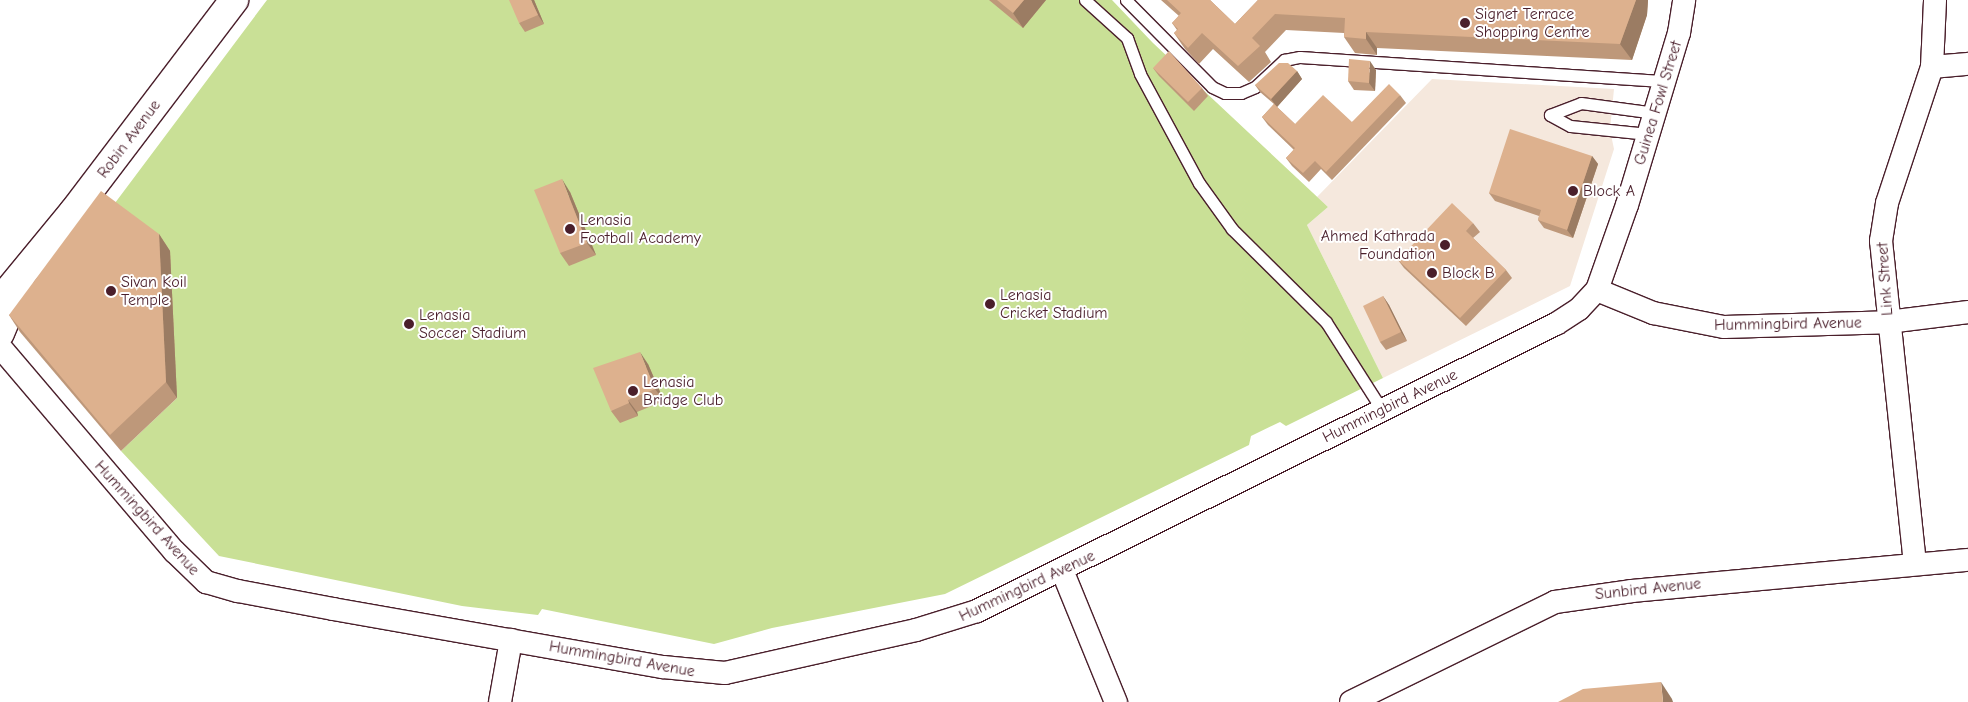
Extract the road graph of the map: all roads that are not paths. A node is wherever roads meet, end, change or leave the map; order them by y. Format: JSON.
{"nodes":[{"id":1,"x":234,"y":0,"type":"edge"},
{"id":2,"x":1085,"y":0,"type":"edge"},
{"id":3,"x":1126,"y":0,"type":"edge"},
{"id":4,"x":1684,"y":0,"type":"edge"},
{"id":5,"x":1935,"y":0,"type":"edge"},
{"id":6,"x":1968,"y":64,"type":"edge"},
{"id":7,"x":1932,"y":67,"type":"junction"},
{"id":8,"x":1665,"y":81,"type":"junction"},
{"id":9,"x":1655,"y":112,"type":"junction"},
{"id":10,"x":1648,"y":134,"type":"junction"},
{"id":11,"x":24,"y":276,"type":"junction"},
{"id":12,"x":1597,"y":290,"type":"junction"},
{"id":13,"x":0,"y":301,"type":"edge"},
{"id":14,"x":1968,"y":312,"type":"edge"},
{"id":15,"x":1888,"y":322,"type":"junction"},
{"id":16,"x":0,"y":350,"type":"edge"},
{"id":17,"x":1382,"y":410,"type":"junction"},
{"id":18,"x":1968,"y":560,"type":"edge"},
{"id":19,"x":1915,"y":564,"type":"junction"},
{"id":20,"x":1062,"y":570,"type":"junction"},
{"id":21,"x":511,"y":640,"type":"junction"},
{"id":22,"x":500,"y":702,"type":"edge"},
{"id":23,"x":1116,"y":702,"type":"edge"},
{"id":24,"x":1351,"y":702,"type":"edge"}],
"edges":[{"from":1,"to":11,"type":"street","name":"Robin Avenue"},
{"from":2,"to":17,"type":"lane"},
{"from":3,"to":8,"type":"lane"},
{"from":4,"to":8,"type":"street","name":"Guinea Fowl Street"},
{"from":5,"to":7,"type":"street","name":"Link Street"},
{"from":6,"to":7,"type":"street"},
{"from":7,"to":15,"type":"street","name":"Link Street"},
{"from":8,"to":9,"type":"street","name":"Guinea Fowl Street"},
{"from":9,"to":10,"type":"street","name":"Guinea Fowl Street"},
{"from":9,"to":10,"type":"lane"},
{"from":10,"to":12,"type":"street","name":"Guinea Fowl Street"},
{"from":11,"to":13,"type":"street","name":"Robin Avenue"},
{"from":11,"to":16,"type":"street","name":"Robin Avenue"},
{"from":12,"to":15,"type":"street","name":"Hummingbird Avenue"},
{"from":12,"to":17,"type":"street","name":"Hummingbird Avenue"},
{"from":14,"to":15,"type":"street","name":"Hummingbird Avenue"},
{"from":15,"to":19,"type":"street","name":"Link Street"},
{"from":16,"to":21,"type":"street","name":"Hummingbird Avenue"},
{"from":17,"to":20,"type":"street","name":"Hummingbird Avenue"},
{"from":18,"to":19,"type":"street","name":"Sunbird Avenue"},
{"from":19,"to":24,"type":"street","name":"Sunbird Avenue"},
{"from":20,"to":21,"type":"street","name":"Hummingbird Avenue"},
{"from":20,"to":23,"type":"street"},
{"from":21,"to":22,"type":"street"}]}
